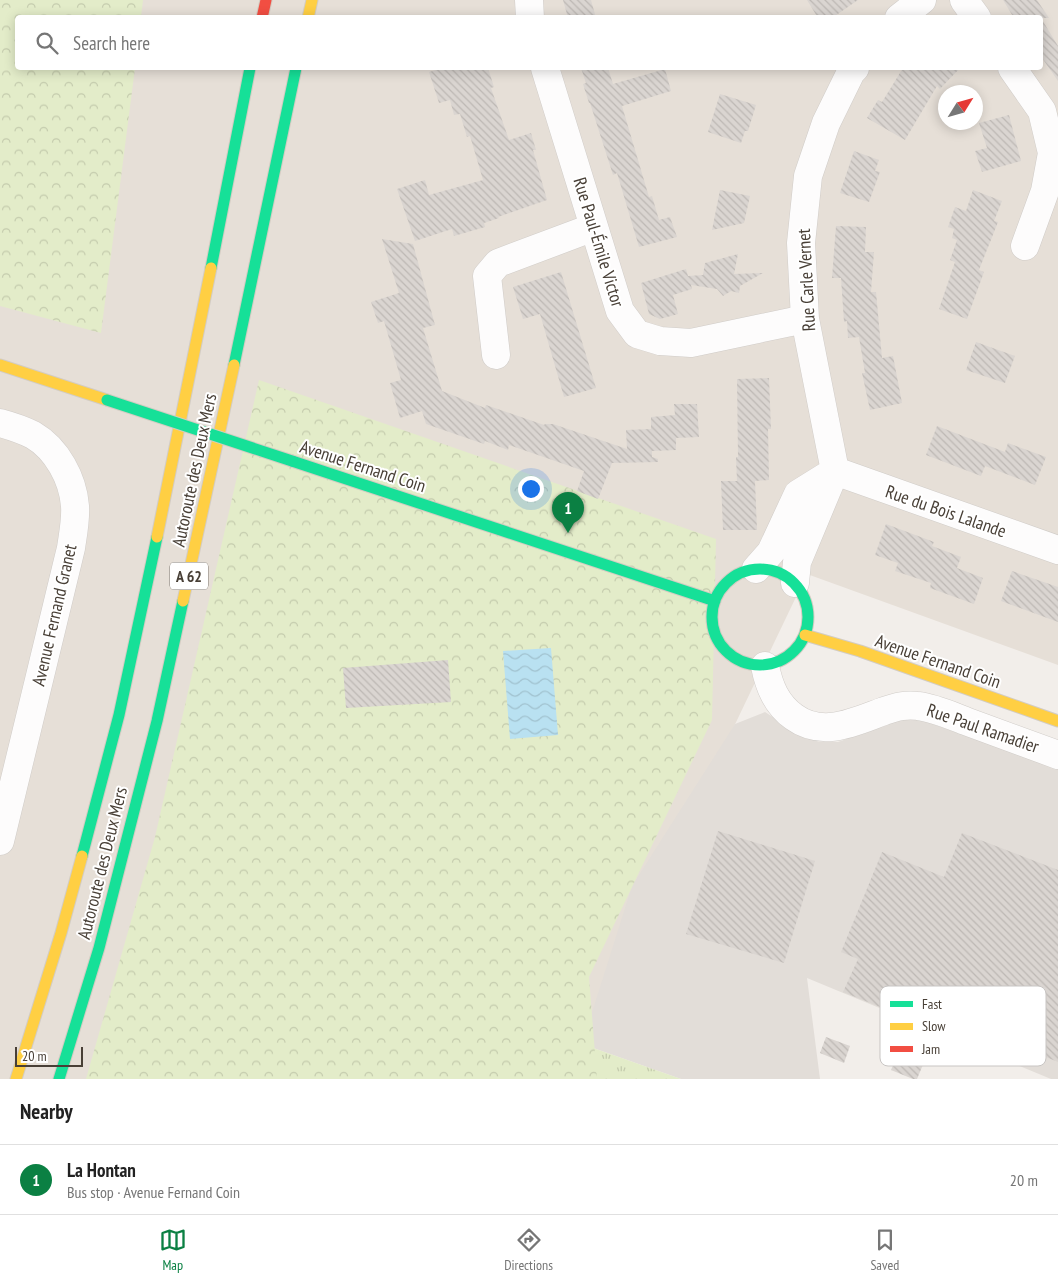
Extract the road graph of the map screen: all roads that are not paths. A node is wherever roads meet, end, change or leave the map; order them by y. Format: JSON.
{"nodes":[{"id":1,"x":266,"y":0,"type":"edge"},
{"id":2,"x":312,"y":0,"type":"edge"},
{"id":3,"x":529,"y":0,"type":"edge"},
{"id":4,"x":922,"y":0,"type":"edge"},
{"id":5,"x":964,"y":0,"type":"edge"},
{"id":6,"x":263,"y":15,"type":"edge"},
{"id":7,"x":309,"y":15,"type":"edge"},
{"id":8,"x":530,"y":15,"type":"edge"},
{"id":9,"x":903,"y":15,"type":"edge"},
{"id":10,"x":975,"y":15,"type":"edge"},
{"id":11,"x":250,"y":70,"type":"edge"},
{"id":12,"x":296,"y":70,"type":"edge"},
{"id":13,"x":546,"y":70,"type":"edge"},
{"id":14,"x":853,"y":70,"type":"edge"},
{"id":15,"x":1013,"y":70,"type":"edge"},
{"id":16,"x":594,"y":227,"type":"junction"},
{"id":17,"x":1025,"y":246,"type":"dead end"},
{"id":18,"x":805,"y":319,"type":"junction"},
{"id":19,"x":496,"y":355,"type":"dead end"},
{"id":20,"x":0,"y":365,"type":"edge"},
{"id":21,"x":0,"y":423,"type":"edge"},
{"id":22,"x":834,"y":471,"type":"junction"},
{"id":23,"x":1058,"y":550,"type":"edge"},
{"id":24,"x":756,"y":569,"type":"junction"},
{"id":25,"x":795,"y":583,"type":"junction"},
{"id":26,"x":715,"y":601,"type":"junction"},
{"id":27,"x":806,"y":635,"type":"junction"},
{"id":28,"x":764,"y":666,"type":"junction"},
{"id":29,"x":1058,"y":722,"type":"edge"},
{"id":30,"x":1058,"y":755,"type":"edge"},
{"id":31,"x":0,"y":841,"type":"edge"},
{"id":32,"x":16,"y":1079,"type":"edge"},
{"id":33,"x":60,"y":1079,"type":"edge"}],
"edges":[{"from":1,"to":6,"type":"main road"},
{"from":2,"to":7,"type":"main road"},
{"from":3,"to":8,"type":"street"},
{"from":4,"to":9,"type":"street"},
{"from":5,"to":10,"type":"street"},
{"from":11,"to":32,"type":"main road","name":"Autoroute des Deux Mers","number":"A 62"},
{"from":12,"to":33,"type":"main road","name":"Autoroute des Deux Mers","number":"A 62"},
{"from":13,"to":16,"type":"street","name":"Rue Paul-Émile Victor"},
{"from":14,"to":18,"type":"street","name":"Rue Carle Vernet"},
{"from":15,"to":17,"type":"street"},
{"from":16,"to":18,"type":"street","name":"Rue Paul-Émile Victor"},
{"from":16,"to":19,"type":"street"},
{"from":18,"to":22,"type":"street","name":"Rue Carle Vernet"},
{"from":20,"to":26,"type":"main road","name":"Avenue Fernand Coin","bridge":true},
{"from":21,"to":31,"type":"street","name":"Avenue Fernand Granet"},
{"from":22,"to":23,"type":"street","name":"Rue du Bois Lalande"},
{"from":22,"to":24,"type":"street"},
{"from":22,"to":25,"type":"street"},
{"from":24,"to":25,"type":"main road"},
{"from":24,"to":26,"type":"main road"},
{"from":25,"to":27,"type":"main road"},
{"from":26,"to":28,"type":"main road"},
{"from":27,"to":28,"type":"main road"},
{"from":27,"to":29,"type":"main road","name":"Avenue Fernand Coin"},
{"from":28,"to":30,"type":"street","name":"Rue Paul Ramadier"}]}
